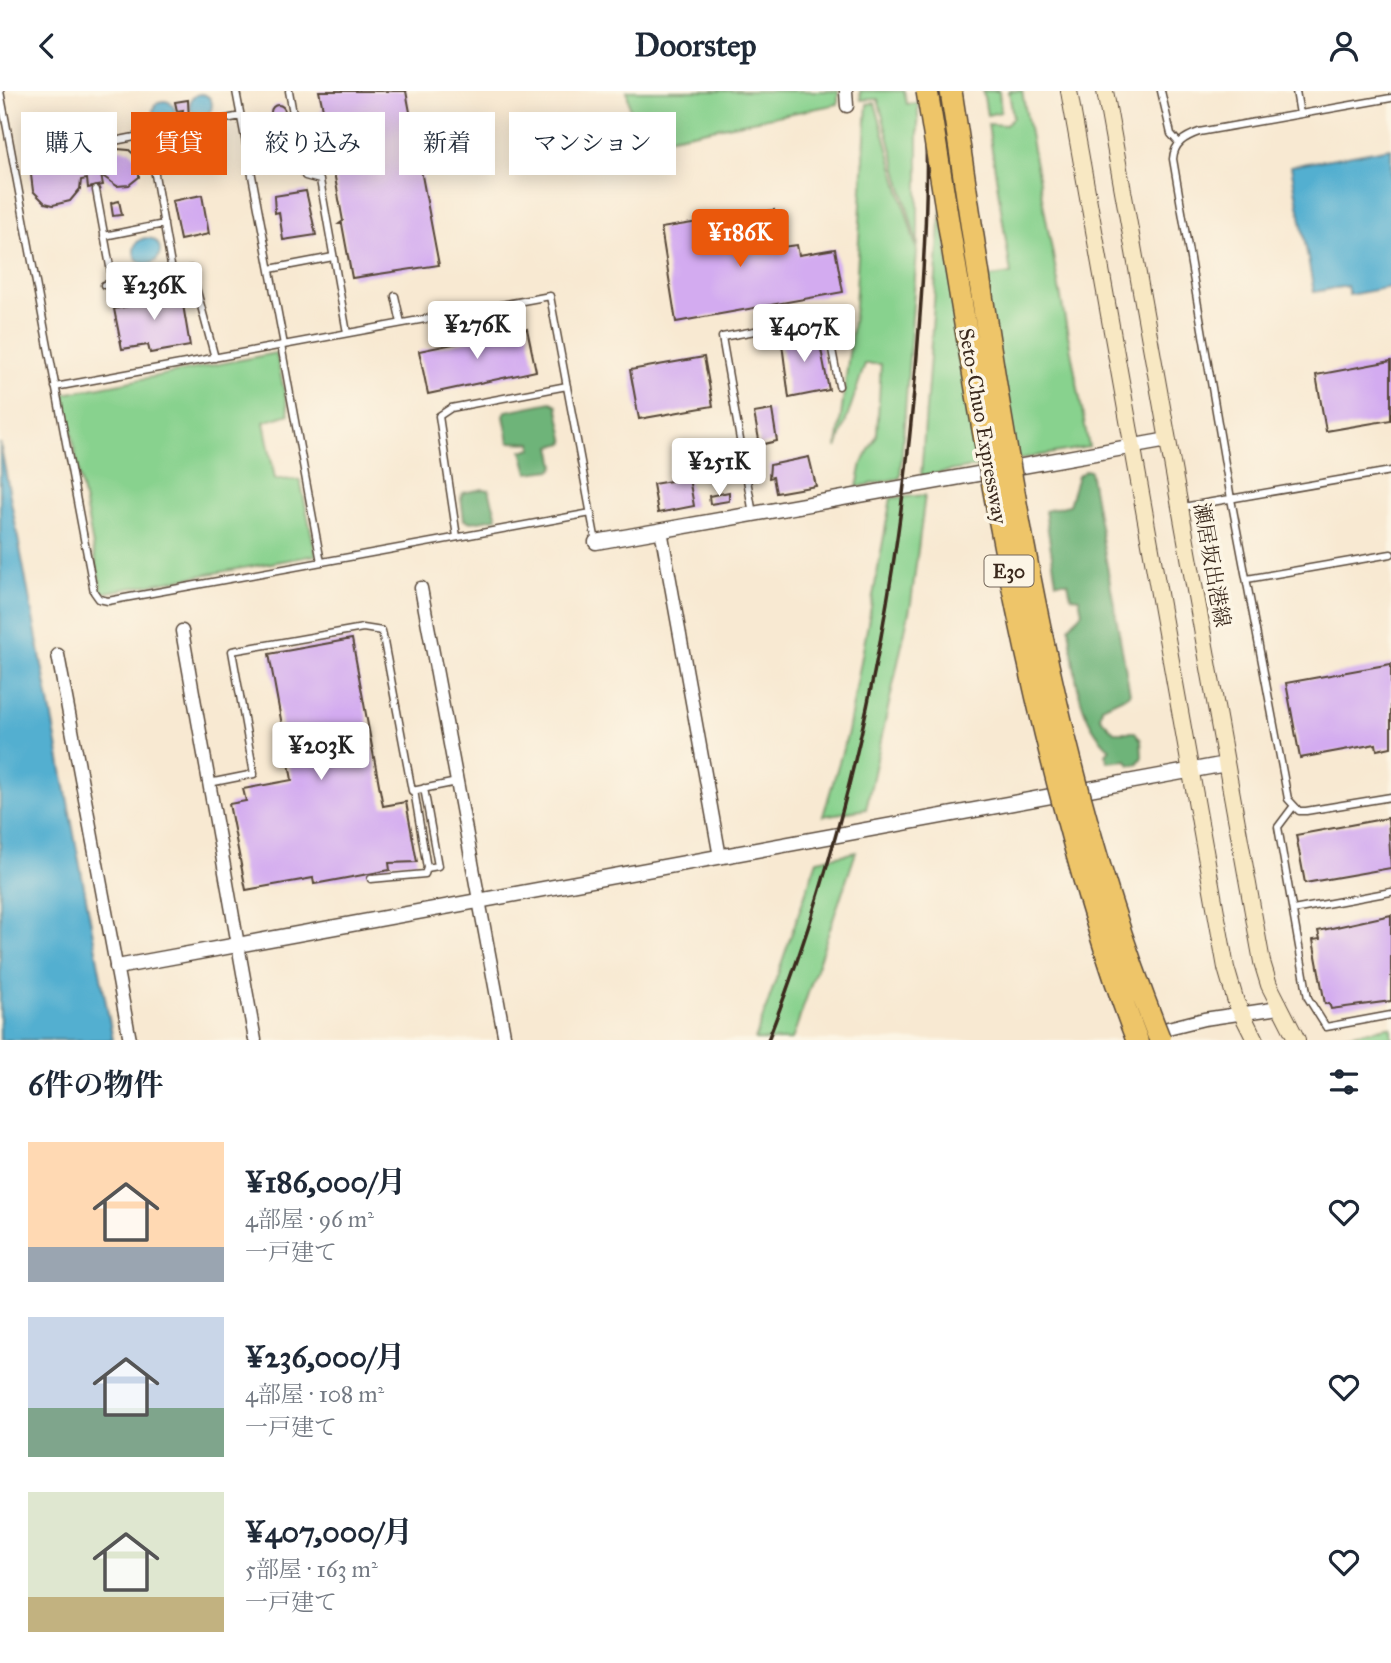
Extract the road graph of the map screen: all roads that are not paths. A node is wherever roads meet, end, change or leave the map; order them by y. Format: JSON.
{"nodes":[{"id":1,"x":0,"y":91,"type":"edge"},
{"id":2,"x":236,"y":91,"type":"edge"},
{"id":3,"x":289,"y":91,"type":"edge"},
{"id":4,"x":846,"y":91,"type":"edge"},
{"id":5,"x":927,"y":91,"type":"edge"},
{"id":6,"x":951,"y":91,"type":"edge"},
{"id":7,"x":1069,"y":91,"type":"edge"},
{"id":8,"x":1105,"y":91,"type":"edge"},
{"id":9,"x":1161,"y":91,"type":"edge"},
{"id":10,"x":1296,"y":91,"type":"edge"},
{"id":11,"x":1391,"y":98,"type":"edge"},
{"id":12,"x":847,"y":106,"type":"dead end"},
{"id":13,"x":293,"y":112,"type":"edge"},
{"id":14,"x":1300,"y":114,"type":"junction"},
{"id":15,"x":241,"y":116,"type":"joint"},
{"id":16,"x":227,"y":119,"type":"edge"},
{"id":17,"x":1179,"y":143,"type":"junction"},
{"id":18,"x":156,"y":175,"type":"edge"},
{"id":19,"x":252,"y":175,"type":"edge"},
{"id":20,"x":304,"y":175,"type":"edge"},
{"id":21,"x":96,"y":190,"type":"dead end"},
{"id":22,"x":167,"y":226,"type":"junction"},
{"id":23,"x":104,"y":236,"type":"junction"},
{"id":24,"x":333,"y":257,"type":"junction"},
{"id":25,"x":270,"y":269,"type":"junction"},
{"id":26,"x":172,"y":271,"type":"junction"},
{"id":27,"x":121,"y":281,"type":"junction"},
{"id":28,"x":113,"y":283,"type":"junction"},
{"id":29,"x":104,"y":285,"type":"dead end"},
{"id":30,"x":395,"y":296,"type":"dead end"},
{"id":31,"x":124,"y":301,"type":"dead end"},
{"id":32,"x":401,"y":323,"type":"junction"},
{"id":33,"x":347,"y":333,"type":"junction"},
{"id":34,"x":282,"y":345,"type":"junction"},
{"id":35,"x":215,"y":358,"type":"junction"},
{"id":36,"x":567,"y":386,"type":"junction"},
{"id":37,"x":839,"y":386,"type":"dead end"},
{"id":38,"x":55,"y":387,"type":"junction"},
{"id":39,"x":1168,"y":440,"type":"junction"},
{"id":40,"x":1132,"y":447,"type":"junction"},
{"id":41,"x":1391,"y":471,"type":"edge"},
{"id":42,"x":1231,"y":499,"type":"junction"},
{"id":43,"x":1181,"y":507,"type":"junction"},
{"id":44,"x":591,"y":513,"type":"junction"},
{"id":45,"x":752,"y":514,"type":"junction"},
{"id":46,"x":661,"y":530,"type":"junction"},
{"id":47,"x":457,"y":537,"type":"junction"},
{"id":48,"x":596,"y":542,"type":"joint"},
{"id":49,"x":1391,"y":554,"type":"edge"},
{"id":50,"x":321,"y":562,"type":"junction"},
{"id":51,"x":1247,"y":579,"type":"junction"},
{"id":52,"x":422,"y":588,"type":"dead end"},
{"id":53,"x":182,"y":631,"type":"dead end"},
{"id":54,"x":58,"y":655,"type":"dead end"},
{"id":55,"x":1226,"y":764,"type":"junction"},
{"id":56,"x":1190,"y":771,"type":"junction"},
{"id":57,"x":457,"y":782,"type":"junction"},
{"id":58,"x":209,"y":783,"type":"junction"},
{"id":59,"x":424,"y":788,"type":"junction"},
{"id":60,"x":414,"y":790,"type":"junction"},
{"id":61,"x":1391,"y":797,"type":"edge"},
{"id":62,"x":1293,"y":807,"type":"junction"},
{"id":63,"x":720,"y":857,"type":"junction"},
{"id":64,"x":427,"y":867,"type":"junction"},
{"id":65,"x":371,"y":879,"type":"dead end"},
{"id":66,"x":1391,"y":893,"type":"edge"},
{"id":67,"x":480,"y":901,"type":"junction"},
{"id":68,"x":1293,"y":910,"type":"junction"},
{"id":69,"x":238,"y":945,"type":"junction"},
{"id":70,"x":117,"y":967,"type":"junction"},
{"id":71,"x":1279,"y":1008,"type":"junction"},
{"id":72,"x":1240,"y":1013,"type":"junction"},
{"id":73,"x":1391,"y":1015,"type":"edge"},
{"id":74,"x":130,"y":1040,"type":"edge"},
{"id":75,"x":255,"y":1040,"type":"edge"},
{"id":76,"x":505,"y":1040,"type":"edge"},
{"id":77,"x":1131,"y":1040,"type":"edge"},
{"id":78,"x":1138,"y":1040,"type":"edge"},
{"id":79,"x":1160,"y":1040,"type":"edge"},
{"id":80,"x":1255,"y":1040,"type":"edge"},
{"id":81,"x":1297,"y":1040,"type":"edge"}],
"edges":[{"from":1,"to":38,"type":"lane"},
{"from":2,"to":15,"type":"lane"},
{"from":3,"to":13,"type":"lane"},
{"from":4,"to":12,"type":"street"},
{"from":5,"to":78,"type":"highway","name":"Seto-Chuo Expressway","number":"E30","bridge":true},
{"from":6,"to":79,"type":"highway","name":"Seto-Chuo Expressway","number":"E30","bridge":true},
{"from":7,"to":40,"type":"main road"},
{"from":8,"to":39,"type":"main road","name":"瀬居坂出港線"},
{"from":9,"to":17,"type":"lane"},
{"from":10,"to":14,"type":"lane"},
{"from":11,"to":14,"type":"lane"},
{"from":14,"to":17,"type":"lane"},
{"from":15,"to":16,"type":"lane"},
{"from":17,"to":42,"type":"lane"},
{"from":18,"to":22,"type":"lane"},
{"from":19,"to":25,"type":"lane"},
{"from":20,"to":24,"type":"lane"},
{"from":21,"to":23,"type":"lane"},
{"from":22,"to":23,"type":"lane"},
{"from":22,"to":26,"type":"lane"},
{"from":23,"to":28,"type":"lane"},
{"from":24,"to":25,"type":"lane"},
{"from":24,"to":33,"type":"lane"},
{"from":25,"to":34,"type":"lane"},
{"from":26,"to":27,"type":"lane"},
{"from":26,"to":35,"type":"lane"},
{"from":27,"to":28,"type":"lane"},
{"from":27,"to":31,"type":"lane"},
{"from":28,"to":29,"type":"lane"},
{"from":30,"to":32,"type":"lane"},
{"from":32,"to":33,"type":"lane"},
{"from":32,"to":36,"type":"lane"},
{"from":33,"to":34,"type":"lane"},
{"from":34,"to":35,"type":"lane"},
{"from":34,"to":50,"type":"lane"},
{"from":35,"to":38,"type":"lane"},
{"from":36,"to":44,"type":"lane"},
{"from":36,"to":47,"type":"lane"},
{"from":37,"to":45,"type":"lane"},
{"from":38,"to":50,"type":"lane"},
{"from":39,"to":40,"type":"street"},
{"from":39,"to":43,"type":"main road","name":"瀬居坂出港線"},
{"from":40,"to":45,"type":"street"},
{"from":40,"to":56,"type":"main road"},
{"from":41,"to":42,"type":"lane"},
{"from":42,"to":43,"type":"lane"},
{"from":42,"to":51,"type":"lane"},
{"from":43,"to":55,"type":"main road","name":"瀬居坂出港線"},
{"from":44,"to":47,"type":"lane"},
{"from":44,"to":48,"type":"lane"},
{"from":45,"to":46,"type":"street"},
{"from":46,"to":48,"type":"street"},
{"from":46,"to":63,"type":"street"},
{"from":47,"to":50,"type":"lane"},
{"from":49,"to":51,"type":"lane"},
{"from":51,"to":62,"type":"lane"},
{"from":52,"to":57,"type":"street"},
{"from":53,"to":58,"type":"street"},
{"from":54,"to":70,"type":"street"},
{"from":55,"to":56,"type":"street"},
{"from":55,"to":71,"type":"main road","name":"瀬居坂出港線"},
{"from":56,"to":63,"type":"street"},
{"from":56,"to":72,"type":"main road"},
{"from":57,"to":59,"type":"lane"},
{"from":57,"to":67,"type":"street"},
{"from":58,"to":60,"type":"lane"},
{"from":58,"to":69,"type":"street"},
{"from":59,"to":60,"type":"lane"},
{"from":59,"to":64,"type":"lane"},
{"from":60,"to":64,"type":"lane"},
{"from":61,"to":62,"type":"lane"},
{"from":62,"to":68,"type":"lane"},
{"from":63,"to":67,"type":"street"},
{"from":64,"to":65,"type":"lane"},
{"from":66,"to":68,"type":"lane"},
{"from":67,"to":69,"type":"street"},
{"from":67,"to":76,"type":"street"},
{"from":68,"to":73,"type":"lane"},
{"from":69,"to":70,"type":"street"},
{"from":69,"to":75,"type":"street"},
{"from":70,"to":74,"type":"street"},
{"from":71,"to":72,"type":"street"},
{"from":71,"to":81,"type":"main road","name":"瀬居坂出港線"},
{"from":72,"to":77,"type":"street"},
{"from":72,"to":80,"type":"main road"}]}
